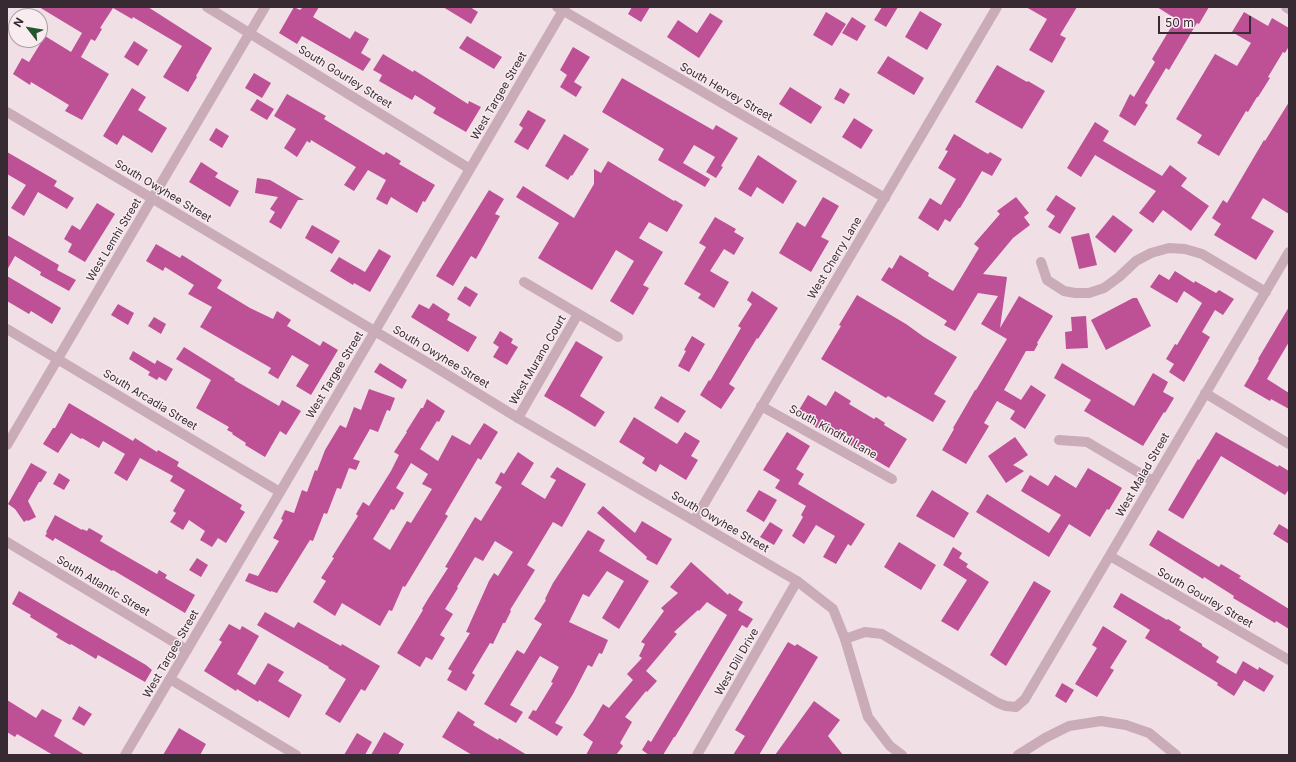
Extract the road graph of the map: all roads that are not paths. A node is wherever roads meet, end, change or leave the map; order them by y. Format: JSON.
{"nodes":[{"id":1,"x":208,"y":7,"type":"edge"},
{"id":2,"x":265,"y":7,"type":"edge"},
{"id":3,"x":997,"y":7,"type":"edge"},
{"id":4,"x":562,"y":8,"type":"edge"},
{"id":5,"x":250,"y":32,"type":"junction"},
{"id":6,"x":7,"y":112,"type":"edge"},
{"id":7,"x":470,"y":169,"type":"junction"},
{"id":8,"x":884,"y":198,"type":"junction"},
{"id":9,"x":152,"y":199,"type":"junction"},
{"id":10,"x":1289,"y":252,"type":"edge"},
{"id":11,"x":1041,"y":262,"type":"dead end"},
{"id":12,"x":524,"y":282,"type":"dead end"},
{"id":13,"x":1266,"y":292,"type":"junction"},
{"id":14,"x":578,"y":314,"type":"junction"},
{"id":15,"x":7,"y":328,"type":"edge"},
{"id":16,"x":375,"y":331,"type":"junction"},
{"id":17,"x":618,"y":337,"type":"dead end"},
{"id":18,"x":58,"y":359,"type":"junction"},
{"id":19,"x":1205,"y":393,"type":"junction"},
{"id":20,"x":761,"y":406,"type":"junction"},
{"id":21,"x":518,"y":418,"type":"junction"},
{"id":22,"x":1059,"y":440,"type":"dead end"},
{"id":23,"x":1289,"y":444,"type":"edge"},
{"id":24,"x":7,"y":445,"type":"edge"},
{"id":25,"x":892,"y":479,"type":"dead end"},
{"id":26,"x":1153,"y":481,"type":"junction"},
{"id":27,"x":280,"y":492,"type":"junction"},
{"id":28,"x":694,"y":521,"type":"junction"},
{"id":29,"x":7,"y":542,"type":"edge"},
{"id":30,"x":1110,"y":556,"type":"junction"},
{"id":31,"x":797,"y":581,"type":"junction"},
{"id":32,"x":846,"y":639,"type":"junction"},
{"id":33,"x":187,"y":650,"type":"junction"},
{"id":34,"x":1289,"y":660,"type":"edge"},
{"id":35,"x":170,"y":679,"type":"junction"},
{"id":36,"x":125,"y":755,"type":"edge"},
{"id":37,"x":296,"y":755,"type":"edge"},
{"id":38,"x":697,"y":755,"type":"edge"},
{"id":39,"x":902,"y":755,"type":"edge"},
{"id":40,"x":1018,"y":755,"type":"edge"},
{"id":41,"x":1176,"y":755,"type":"edge"}],
"edges":[{"from":1,"to":5,"type":"street","name":"South Gourley Street"},
{"from":2,"to":5,"type":"street","name":"West Lemhi Street"},
{"from":3,"to":8,"type":"street","name":"West Cherry Lane"},
{"from":4,"to":7,"type":"street","name":"West Targee Street"},
{"from":4,"to":8,"type":"street","name":"South Hervey Street"},
{"from":5,"to":7,"type":"street","name":"South Gourley Street"},
{"from":5,"to":9,"type":"street","name":"West Lemhi Street"},
{"from":6,"to":9,"type":"street","name":"South Owyhee Street"},
{"from":7,"to":16,"type":"street","name":"West Targee Street"},
{"from":8,"to":20,"type":"street","name":"West Cherry Lane"},
{"from":9,"to":16,"type":"street","name":"South Owyhee Street"},
{"from":9,"to":18,"type":"street","name":"West Lemhi Street"},
{"from":10,"to":13,"type":"street","name":"West Malad Street"},
{"from":11,"to":13,"type":"street"},
{"from":12,"to":14,"type":"street","name":"West Murano Court"},
{"from":13,"to":19,"type":"street","name":"West Malad Street"},
{"from":14,"to":17,"type":"street","name":"West Murano Court"},
{"from":14,"to":21,"type":"street","name":"West Murano Court"},
{"from":15,"to":18,"type":"street","name":"South Arcadia Street"},
{"from":16,"to":21,"type":"street","name":"South Owyhee Street"},
{"from":16,"to":27,"type":"street","name":"West Targee Street"},
{"from":18,"to":24,"type":"street","name":"West Lemhi Street"},
{"from":18,"to":27,"type":"street","name":"South Arcadia Street"},
{"from":19,"to":23,"type":"street"},
{"from":19,"to":26,"type":"street","name":"West Malad Street"},
{"from":20,"to":25,"type":"street","name":"South Kindful Lane"},
{"from":20,"to":28,"type":"street","name":"West Cherry Lane"},
{"from":21,"to":28,"type":"street","name":"South Owyhee Street"},
{"from":22,"to":26,"type":"street"},
{"from":26,"to":30,"type":"street","name":"West Malad Street"},
{"from":27,"to":33,"type":"street","name":"West Targee Street"},
{"from":28,"to":31,"type":"street","name":"South Owyhee Street"},
{"from":29,"to":33,"type":"street","name":"South Atlantic Street"},
{"from":30,"to":32,"type":"street","name":"West Malad Street"},
{"from":30,"to":34,"type":"street","name":"South Gourley Street"},
{"from":31,"to":32,"type":"street","name":"South Owyhee Street"},
{"from":31,"to":38,"type":"street","name":"West Dill Drive"},
{"from":32,"to":39,"type":"street","name":"South Owyhee Street"},
{"from":33,"to":35,"type":"street","name":"West Targee Street"},
{"from":35,"to":36,"type":"street","name":"West Targee Street"},
{"from":35,"to":37,"type":"street"},
{"from":40,"to":41,"type":"street"}]}
